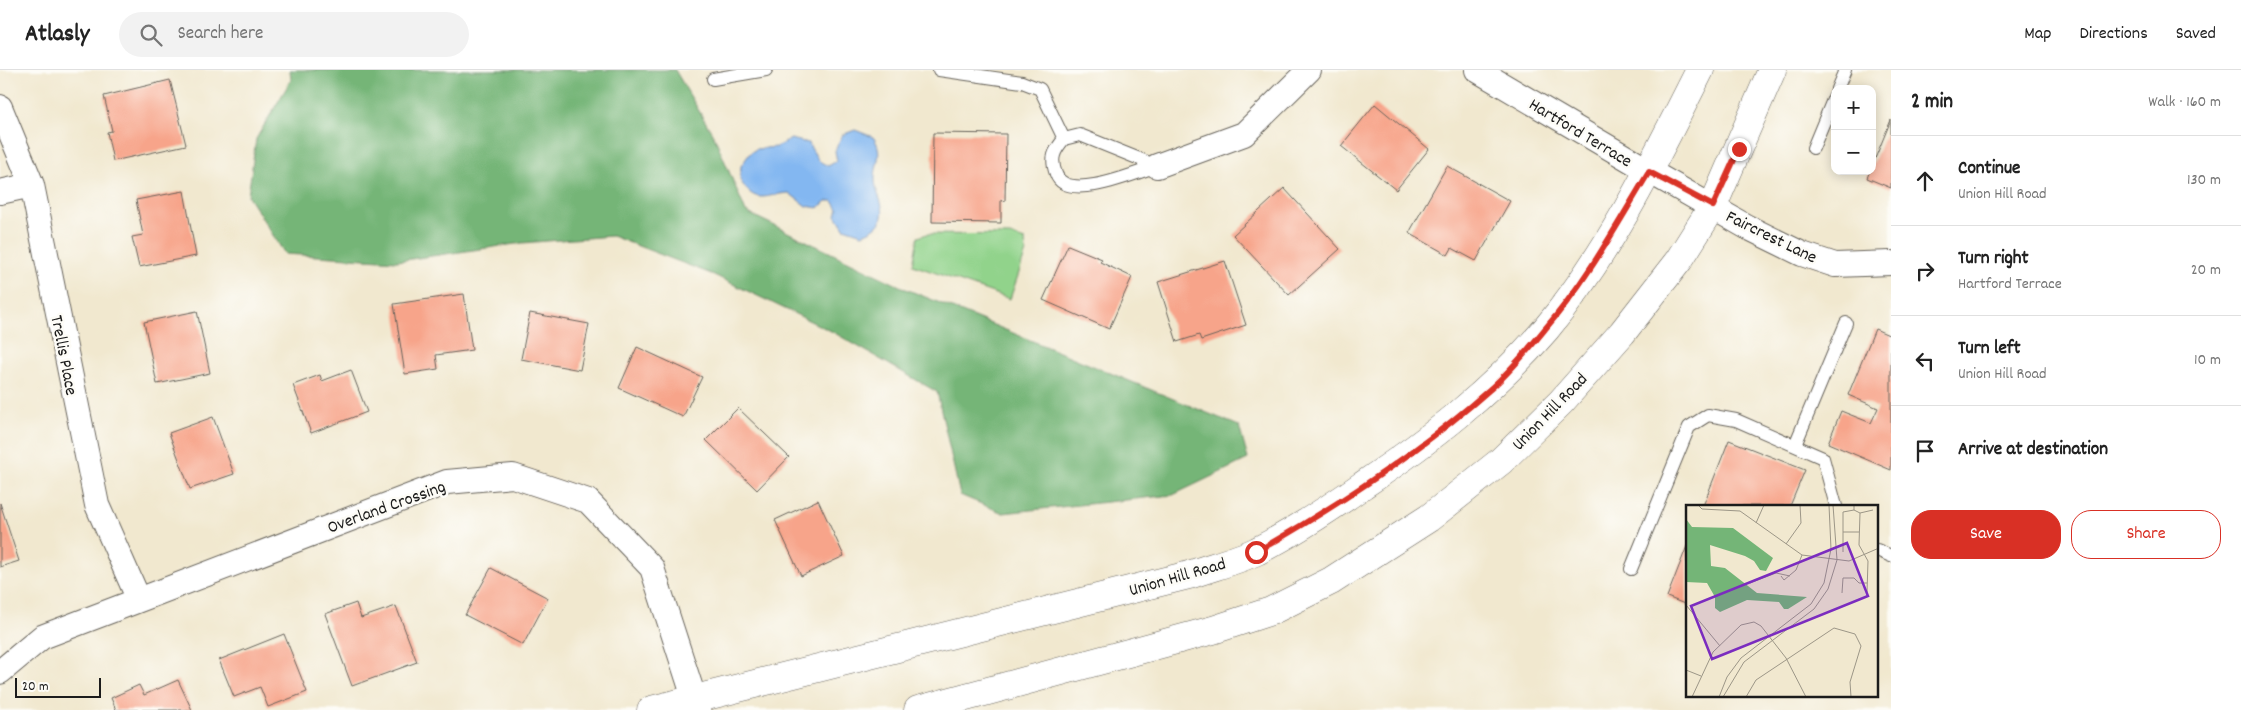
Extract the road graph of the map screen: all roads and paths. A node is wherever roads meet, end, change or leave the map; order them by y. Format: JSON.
{"nodes":[{"id":1,"x":766,"y":70,"type":"edge"},
{"id":2,"x":939,"y":70,"type":"edge"},
{"id":3,"x":1309,"y":70,"type":"edge"},
{"id":4,"x":1477,"y":70,"type":"edge"},
{"id":5,"x":1700,"y":70,"type":"edge"},
{"id":6,"x":1772,"y":70,"type":"edge"},
{"id":7,"x":1845,"y":70,"type":"edge"},
{"id":8,"x":713,"y":79,"type":"dead end"},
{"id":9,"x":1839,"y":85,"type":"edge"},
{"id":10,"x":1831,"y":105,"type":"edge"},
{"id":11,"x":0,"y":107,"type":"edge"},
{"id":12,"x":1064,"y":138,"type":"junction"},
{"id":13,"x":1813,"y":148,"type":"dead end"},
{"id":14,"x":1157,"y":166,"type":"junction"},
{"id":15,"x":1649,"y":172,"type":"junction"},
{"id":16,"x":32,"y":185,"type":"junction"},
{"id":17,"x":0,"y":192,"type":"edge"},
{"id":18,"x":1713,"y":206,"type":"junction"},
{"id":19,"x":1891,"y":263,"type":"edge"},
{"id":20,"x":1846,"y":323,"type":"dead end"},
{"id":21,"x":1794,"y":445,"type":"junction"},
{"id":22,"x":1836,"y":505,"type":"edge"},
{"id":23,"x":1878,"y":550,"type":"edge"},
{"id":24,"x":1891,"y":556,"type":"edge"},
{"id":25,"x":1631,"y":569,"type":"dead end"},
{"id":26,"x":139,"y":600,"type":"junction"},
{"id":27,"x":0,"y":672,"type":"edge"},
{"id":28,"x":696,"y":704,"type":"edge"},
{"id":29,"x":651,"y":710,"type":"edge"},
{"id":30,"x":918,"y":710,"type":"edge"}],
"edges":[{"from":1,"to":8,"type":"lane"},
{"from":2,"to":12,"type":"lane"},
{"from":3,"to":14,"type":"street"},
{"from":4,"to":15,"type":"street","name":"Hartford Terrace"},
{"from":5,"to":15,"type":"street","name":"Union Hill Road"},
{"from":6,"to":18,"type":"street","name":"Union Hill Road"},
{"from":7,"to":9,"type":"lane"},
{"from":10,"to":13,"type":"lane"},
{"from":11,"to":16,"type":"street","name":"Trellis Place"},
{"from":12,"to":14,"type":"lane"},
{"from":12,"to":14,"type":"lane"},
{"from":15,"to":18,"type":"street","name":"Hartford Terrace"},
{"from":15,"to":28,"type":"street","name":"Union Hill Road"},
{"from":16,"to":17,"type":"street"},
{"from":16,"to":26,"type":"street","name":"Trellis Place"},
{"from":18,"to":19,"type":"street","name":"Faircrest Lane"},
{"from":18,"to":30,"type":"street","name":"Union Hill Road"},
{"from":20,"to":21,"type":"lane"},
{"from":21,"to":22,"type":"lane"},
{"from":21,"to":25,"type":"lane"},
{"from":23,"to":24,"type":"lane"},
{"from":26,"to":27,"type":"street","name":"Overland Crossing"},
{"from":26,"to":28,"type":"street","name":"Overland Crossing"},
{"from":28,"to":29,"type":"street","name":"Union Hill Road"}]}
